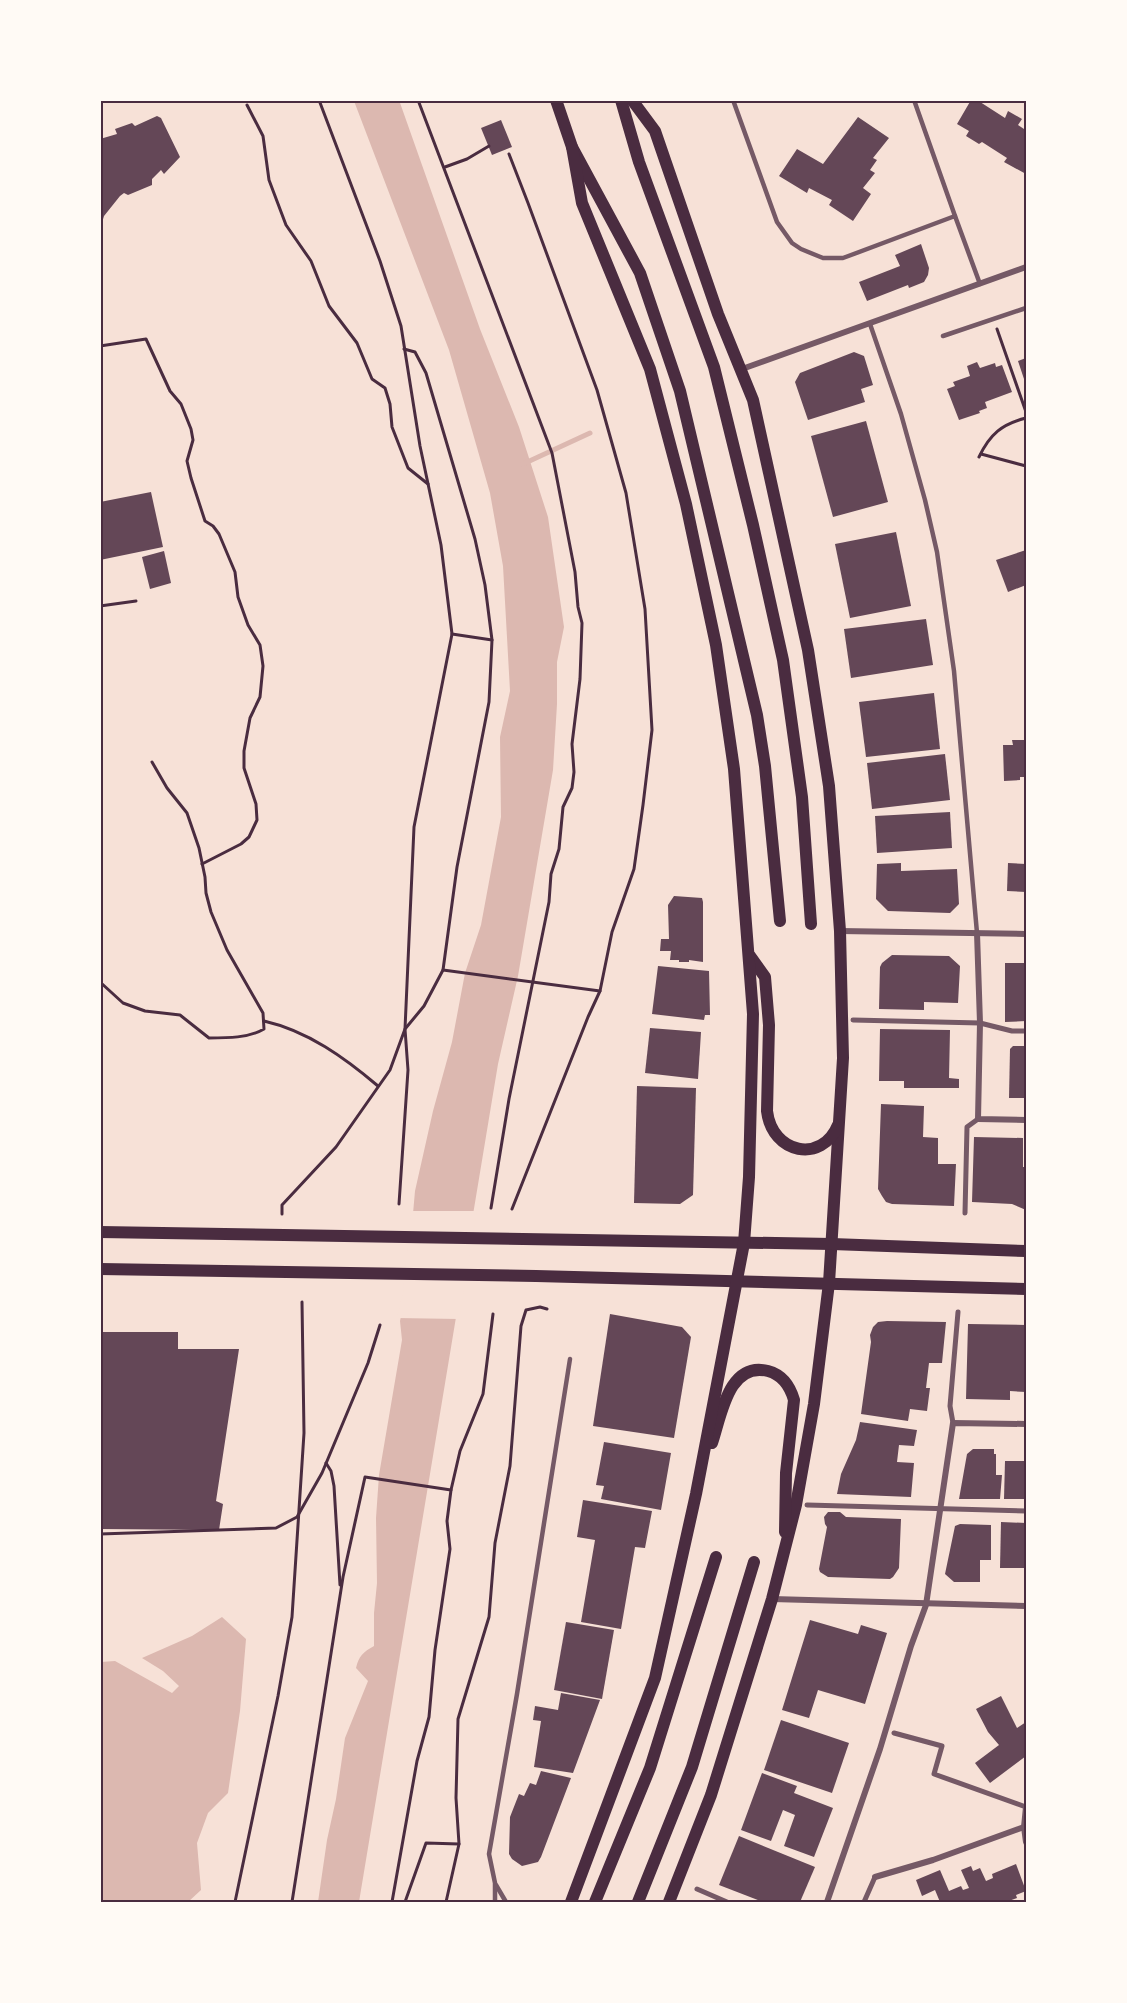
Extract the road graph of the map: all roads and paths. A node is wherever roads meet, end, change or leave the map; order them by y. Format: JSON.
{"nodes":[{"id":1,"x":319,"y":100,"type":"edge"},
{"id":2,"x":418,"y":100,"type":"edge"},
{"id":3,"x":556,"y":100,"type":"edge"},
{"id":4,"x":621,"y":100,"type":"edge"},
{"id":5,"x":632,"y":100,"type":"edge"},
{"id":6,"x":733,"y":100,"type":"edge"},
{"id":7,"x":914,"y":100,"type":"edge"},
{"id":8,"x":247,"y":105,"type":"dead end"},
{"id":9,"x":489,"y":146,"type":"dead end"},
{"id":10,"x":572,"y":147,"type":"junction"},
{"id":11,"x":509,"y":154,"type":"dead end"},
{"id":12,"x":445,"y":167,"type":"junction"},
{"id":13,"x":955,"y":216,"type":"junction"},
{"id":14,"x":1026,"y":267,"type":"edge"},
{"id":15,"x":980,"y":284,"type":"junction"},
{"id":16,"x":1026,"y":308,"type":"edge"},
{"id":17,"x":992,"y":320,"type":"junction"},
{"id":18,"x":870,"y":324,"type":"junction"},
{"id":19,"x":943,"y":336,"type":"dead end"},
{"id":20,"x":100,"y":346,"type":"edge"},
{"id":21,"x":404,"y":349,"type":"junction"},
{"id":22,"x":742,"y":369,"type":"junction"},
{"id":23,"x":1026,"y":412,"type":"edge"},
{"id":24,"x":1026,"y":418,"type":"edge"},
{"id":25,"x":1026,"y":466,"type":"edge"},
{"id":26,"x":429,"y":485,"type":"junction"},
{"id":27,"x":136,"y":601,"type":"dead end"},
{"id":28,"x":100,"y":606,"type":"edge"},
{"id":29,"x":452,"y":634,"type":"junction"},
{"id":30,"x":492,"y":640,"type":"junction"},
{"id":31,"x":152,"y":762,"type":"dead end"},
{"id":32,"x":202,"y":864,"type":"junction"},
{"id":33,"x":780,"y":921,"type":"dead end"},
{"id":34,"x":810,"y":924,"type":"dead end"},
{"id":35,"x":840,"y":932,"type":"junction"},
{"id":36,"x":978,"y":933,"type":"junction"},
{"id":37,"x":1026,"y":934,"type":"edge"},
{"id":38,"x":749,"y":955,"type":"junction"},
{"id":39,"x":443,"y":970,"type":"junction"},
{"id":40,"x":100,"y":982,"type":"edge"},
{"id":41,"x":534,"y":982,"type":"junction"},
{"id":42,"x":600,"y":991,"type":"junction"},
{"id":43,"x":853,"y":1020,"type":"dead end"},
{"id":44,"x":264,"y":1021,"type":"junction"},
{"id":45,"x":980,"y":1023,"type":"junction"},
{"id":46,"x":405,"y":1029,"type":"junction"},
{"id":47,"x":1026,"y":1031,"type":"edge"},
{"id":48,"x":378,"y":1086,"type":"junction"},
{"id":49,"x":841,"y":1109,"type":"junction"},
{"id":50,"x":978,"y":1119,"type":"junction"},
{"id":51,"x":1026,"y":1120,"type":"edge"},
{"id":52,"x":399,"y":1204,"type":"dead end"},
{"id":53,"x":491,"y":1208,"type":"dead end"},
{"id":54,"x":512,"y":1209,"type":"dead end"},
{"id":55,"x":965,"y":1213,"type":"dead end"},
{"id":56,"x":282,"y":1214,"type":"dead end"},
{"id":57,"x":100,"y":1232,"type":"edge"},
{"id":58,"x":744,"y":1243,"type":"junction"},
{"id":59,"x":832,"y":1244,"type":"junction"},
{"id":60,"x":1026,"y":1251,"type":"edge"},
{"id":61,"x":100,"y":1269,"type":"edge"},
{"id":62,"x":736,"y":1282,"type":"junction"},
{"id":63,"x":829,"y":1283,"type":"junction"},
{"id":64,"x":1026,"y":1289,"type":"edge"},
{"id":65,"x":302,"y":1302,"type":"dead end"},
{"id":66,"x":547,"y":1309,"type":"dead end"},
{"id":67,"x":958,"y":1312,"type":"dead end"},
{"id":68,"x":493,"y":1314,"type":"dead end"},
{"id":69,"x":380,"y":1325,"type":"dead end"},
{"id":70,"x":570,"y":1359,"type":"dead end"},
{"id":71,"x":953,"y":1423,"type":"junction"},
{"id":72,"x":1026,"y":1424,"type":"edge"},
{"id":73,"x":326,"y":1463,"type":"dead end"},
{"id":74,"x":451,"y":1490,"type":"junction"},
{"id":75,"x":696,"y":1494,"type":"junction"},
{"id":76,"x":807,"y":1505,"type":"dead end"},
{"id":77,"x":939,"y":1510,"type":"junction"},
{"id":78,"x":1026,"y":1511,"type":"edge"},
{"id":79,"x":297,"y":1518,"type":"junction"},
{"id":80,"x":100,"y":1534,"type":"edge"},
{"id":81,"x":786,"y":1545,"type":"junction"},
{"id":82,"x":716,"y":1557,"type":"dead end"},
{"id":83,"x":754,"y":1562,"type":"dead end"},
{"id":84,"x":341,"y":1590,"type":"junction"},
{"id":85,"x":772,"y":1599,"type":"junction"},
{"id":86,"x":926,"y":1605,"type":"junction"},
{"id":87,"x":1026,"y":1606,"type":"edge"},
{"id":88,"x":894,"y":1733,"type":"dead end"},
{"id":89,"x":1026,"y":1807,"type":"edge"},
{"id":90,"x":1024,"y":1827,"type":"junction"},
{"id":91,"x":1026,"y":1842,"type":"edge"},
{"id":92,"x":459,"y":1844,"type":"junction"},
{"id":93,"x":875,"y":1877,"type":"joint"},
{"id":94,"x":495,"y":1883,"type":"junction"},
{"id":95,"x":697,"y":1889,"type":"dead end"},
{"id":96,"x":574,"y":1898,"type":"edge"},
{"id":97,"x":235,"y":1902,"type":"edge"},
{"id":98,"x":292,"y":1902,"type":"edge"},
{"id":99,"x":392,"y":1902,"type":"edge"},
{"id":100,"x":405,"y":1902,"type":"edge"},
{"id":101,"x":446,"y":1902,"type":"edge"},
{"id":102,"x":495,"y":1902,"type":"edge"},
{"id":103,"x":507,"y":1902,"type":"edge"},
{"id":104,"x":562,"y":1902,"type":"edge"},
{"id":105,"x":595,"y":1902,"type":"edge"},
{"id":106,"x":638,"y":1902,"type":"edge"},
{"id":107,"x":669,"y":1902,"type":"edge"},
{"id":108,"x":728,"y":1902,"type":"edge"},
{"id":109,"x":827,"y":1902,"type":"edge"},
{"id":110,"x":864,"y":1902,"type":"edge"}],
"edges":[{"from":1,"to":21,"type":"path"},
{"from":2,"to":12,"type":"path"},
{"from":3,"to":10,"type":"main road"},
{"from":4,"to":34,"type":"main road"},
{"from":5,"to":22,"type":"main road"},
{"from":6,"to":13,"type":"lane"},
{"from":7,"to":13,"type":"lane"},
{"from":8,"to":26,"type":"path"},
{"from":9,"to":12,"type":"path"},
{"from":10,"to":33,"type":"main road"},
{"from":10,"to":38,"type":"main road"},
{"from":11,"to":42,"type":"path"},
{"from":12,"to":41,"type":"path"},
{"from":13,"to":15,"type":"lane"},
{"from":14,"to":15,"type":"street"},
{"from":15,"to":18,"type":"street"},
{"from":16,"to":17,"type":"lane"},
{"from":17,"to":19,"type":"lane"},
{"from":17,"to":23,"type":"path"},
{"from":18,"to":22,"type":"street"},
{"from":18,"to":36,"type":"lane"},
{"from":20,"to":32,"type":"path"},
{"from":21,"to":26,"type":"path"},
{"from":21,"to":30,"type":"path"},
{"from":22,"to":35,"type":"main road"},
{"from":24,"to":25,"type":"path"},
{"from":26,"to":29,"type":"path"},
{"from":27,"to":28,"type":"path"},
{"from":29,"to":30,"type":"path"},
{"from":29,"to":46,"type":"path"},
{"from":30,"to":39,"type":"path"},
{"from":31,"to":32,"type":"path"},
{"from":32,"to":44,"type":"path"},
{"from":35,"to":36,"type":"street"},
{"from":35,"to":49,"type":"main road"},
{"from":36,"to":37,"type":"street"},
{"from":36,"to":45,"type":"street"},
{"from":38,"to":49,"type":"main road"},
{"from":38,"to":58,"type":"main road"},
{"from":39,"to":41,"type":"path"},
{"from":39,"to":46,"type":"path"},
{"from":40,"to":44,"type":"path"},
{"from":41,"to":42,"type":"path"},
{"from":41,"to":53,"type":"path"},
{"from":42,"to":54,"type":"path"},
{"from":43,"to":45,"type":"street"},
{"from":44,"to":48,"type":"path"},
{"from":45,"to":47,"type":"street"},
{"from":45,"to":50,"type":"street"},
{"from":46,"to":48,"type":"path"},
{"from":46,"to":52,"type":"path"},
{"from":48,"to":56,"type":"path"},
{"from":49,"to":59,"type":"main road"},
{"from":50,"to":51,"type":"street"},
{"from":50,"to":55,"type":"street"},
{"from":57,"to":58,"type":"main road"},
{"from":58,"to":59,"type":"main road"},
{"from":58,"to":62,"type":"main road"},
{"from":59,"to":60,"type":"main road"},
{"from":59,"to":63,"type":"main road"},
{"from":61,"to":62,"type":"main road"},
{"from":62,"to":63,"type":"main road"},
{"from":62,"to":75,"type":"main road"},
{"from":63,"to":64,"type":"main road"},
{"from":63,"to":81,"type":"main road"},
{"from":65,"to":79,"type":"path"},
{"from":66,"to":92,"type":"path"},
{"from":67,"to":71,"type":"street"},
{"from":68,"to":74,"type":"path"},
{"from":69,"to":79,"type":"path"},
{"from":70,"to":94,"type":"lane"},
{"from":71,"to":72,"type":"street"},
{"from":71,"to":77,"type":"street"},
{"from":73,"to":84,"type":"path"},
{"from":74,"to":84,"type":"path"},
{"from":74,"to":99,"type":"path"},
{"from":75,"to":81,"type":"main road"},
{"from":75,"to":96,"type":"main road"},
{"from":76,"to":77,"type":"street"},
{"from":77,"to":78,"type":"street"},
{"from":77,"to":86,"type":"street"},
{"from":79,"to":80,"type":"path"},
{"from":79,"to":97,"type":"path"},
{"from":81,"to":85,"type":"main road"},
{"from":82,"to":105,"type":"main road"},
{"from":83,"to":106,"type":"main road"},
{"from":84,"to":98,"type":"path"},
{"from":85,"to":86,"type":"street"},
{"from":85,"to":107,"type":"main road"},
{"from":86,"to":87,"type":"street"},
{"from":86,"to":109,"type":"street"},
{"from":88,"to":89,"type":"street"},
{"from":89,"to":90,"type":"street"},
{"from":90,"to":91,"type":"street"},
{"from":90,"to":93,"type":"street"},
{"from":92,"to":100,"type":"path"},
{"from":92,"to":101,"type":"path"},
{"from":93,"to":110,"type":"street"},
{"from":94,"to":102,"type":"lane"},
{"from":94,"to":103,"type":"lane"},
{"from":95,"to":108,"type":"street"},
{"from":96,"to":104,"type":"lane"}]}
